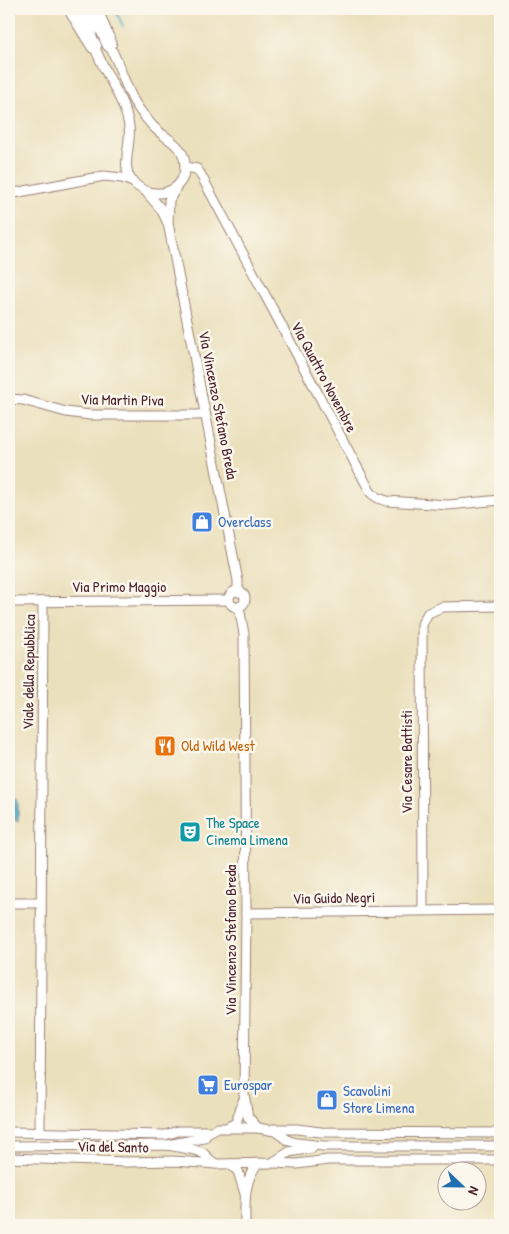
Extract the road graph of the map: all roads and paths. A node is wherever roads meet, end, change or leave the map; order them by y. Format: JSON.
{"nodes":[{"id":1,"x":71,"y":9,"type":"edge"},
{"id":2,"x":89,"y":10,"type":"edge"},
{"id":3,"x":109,"y":44,"type":"joint"},
{"id":4,"x":94,"y":46,"type":"junction"},
{"id":5,"x":128,"y":159,"type":"junction"},
{"id":6,"x":185,"y":167,"type":"junction"},
{"id":7,"x":104,"y":176,"type":"junction"},
{"id":8,"x":133,"y":182,"type":"junction"},
{"id":9,"x":177,"y":186,"type":"junction"},
{"id":10,"x":147,"y":192,"type":"junction"},
{"id":11,"x":9,"y":194,"type":"edge"},
{"id":12,"x":168,"y":223,"type":"junction"},
{"id":13,"x":9,"y":399,"type":"edge"},
{"id":14,"x":205,"y":414,"type":"junction"},
{"id":15,"x":500,"y":500,"type":"edge"},
{"id":16,"x":238,"y":592,"type":"junction"},
{"id":17,"x":229,"y":600,"type":"junction"},
{"id":18,"x":43,"y":601,"type":"junction"},
{"id":19,"x":9,"y":602,"type":"edge"},
{"id":20,"x":500,"y":606,"type":"edge"},
{"id":21,"x":239,"y":607,"type":"junction"},
{"id":22,"x":9,"y":903,"type":"edge"},
{"id":23,"x":40,"y":903,"type":"junction"},
{"id":24,"x":423,"y":910,"type":"junction"},
{"id":25,"x":500,"y":910,"type":"edge"},
{"id":26,"x":246,"y":913,"type":"junction"},
{"id":27,"x":244,"y":1094,"type":"junction"},
{"id":28,"x":227,"y":1128,"type":"junction"},
{"id":29,"x":258,"y":1128,"type":"junction"},
{"id":30,"x":268,"y":1129,"type":"junction"},
{"id":31,"x":212,"y":1130,"type":"junction"},
{"id":32,"x":9,"y":1132,"type":"edge"},
{"id":33,"x":40,"y":1132,"type":"junction"},
{"id":34,"x":500,"y":1132,"type":"edge"},
{"id":35,"x":282,"y":1136,"type":"junction"},
{"id":36,"x":204,"y":1138,"type":"junction"},
{"id":37,"x":167,"y":1145,"type":"junction"},
{"id":38,"x":9,"y":1146,"type":"edge"},
{"id":39,"x":63,"y":1146,"type":"junction"},
{"id":40,"x":323,"y":1146,"type":"junction"},
{"id":41,"x":500,"y":1146,"type":"edge"},
{"id":42,"x":202,"y":1153,"type":"junction"},
{"id":43,"x":282,"y":1155,"type":"junction"},
{"id":44,"x":9,"y":1158,"type":"edge"},
{"id":45,"x":63,"y":1160,"type":"junction"},
{"id":46,"x":500,"y":1160,"type":"edge"},
{"id":47,"x":272,"y":1163,"type":"junction"},
{"id":48,"x":216,"y":1164,"type":"junction"},
{"id":49,"x":230,"y":1164,"type":"junction"},
{"id":50,"x":258,"y":1164,"type":"junction"},
{"id":51,"x":245,"y":1194,"type":"junction"},
{"id":52,"x":245,"y":1225,"type":"edge"}],
"edges":[{"from":1,"to":4,"type":"highway"},
{"from":2,"to":3,"type":"highway"},
{"from":2,"to":4,"type":"street"},
{"from":3,"to":6,"type":"street"},
{"from":4,"to":5,"type":"street"},
{"from":5,"to":7,"type":"street"},
{"from":5,"to":8,"type":"street"},
{"from":6,"to":9,"type":"street","name":"Via Vincenzo Stefano Breda"},
{"from":6,"to":15,"type":"street","name":"Via Quattro Novembre"},
{"from":7,"to":8,"type":"street"},
{"from":7,"to":11,"type":"street"},
{"from":8,"to":10,"type":"street","name":"Via Vincenzo Stefano Breda"},
{"from":9,"to":10,"type":"street"},
{"from":9,"to":12,"type":"street","name":"Via Vincenzo Stefano Breda"},
{"from":10,"to":12,"type":"street","name":"Via Vincenzo Stefano Breda"},
{"from":12,"to":14,"type":"street","name":"Via Vincenzo Stefano Breda"},
{"from":13,"to":14,"type":"street","name":"Via Martin Piva"},
{"from":14,"to":16,"type":"street","name":"Via Vincenzo Stefano Breda"},
{"from":16,"to":17,"type":"street"},
{"from":16,"to":21,"type":"street","name":"Via Vincenzo Stefano Breda"},
{"from":17,"to":18,"type":"street","name":"Via Primo Maggio"},
{"from":17,"to":21,"type":"street"},
{"from":18,"to":19,"type":"street","name":"Via Primo Maggio"},
{"from":18,"to":23,"type":"street","name":"Viale della Repubblica"},
{"from":20,"to":24,"type":"street","name":"Via Cesare Battisti"},
{"from":21,"to":26,"type":"street","name":"Via Vincenzo Stefano Breda"},
{"from":22,"to":23,"type":"street"},
{"from":23,"to":33,"type":"street","name":"Viale della Repubblica"},
{"from":24,"to":25,"type":"street"},
{"from":24,"to":26,"type":"street","name":"Via Guido Negri"},
{"from":26,"to":27,"type":"street","name":"Via Vincenzo Stefano Breda"},
{"from":27,"to":28,"type":"street","name":"Via Vincenzo Stefano Breda"},
{"from":27,"to":29,"type":"street","name":"Via Vincenzo Stefano Breda"},
{"from":28,"to":29,"type":"street","name":"Via del Santo"},
{"from":28,"to":31,"type":"street","name":"Via del Santo"},
{"from":29,"to":30,"type":"street","name":"Via del Santo"},
{"from":30,"to":34,"type":"street"},
{"from":30,"to":35,"type":"street","name":"Via del Santo"},
{"from":31,"to":33,"type":"street","name":"Via del Santo"},
{"from":31,"to":36,"type":"street"},
{"from":32,"to":33,"type":"street","name":"Via del Santo"},
{"from":35,"to":40,"type":"street","name":"Via del Santo"},
{"from":35,"to":43,"type":"street"},
{"from":36,"to":37,"type":"street","name":"Via del Santo"},
{"from":36,"to":42,"type":"street"},
{"from":37,"to":39,"type":"street"},
{"from":37,"to":42,"type":"street","name":"Via del Santo"},
{"from":38,"to":39,"type":"street"},
{"from":39,"to":45,"type":"street"},
{"from":40,"to":41,"type":"street"},
{"from":40,"to":43,"type":"street"},
{"from":42,"to":48,"type":"street","name":"Via del Santo"},
{"from":43,"to":47,"type":"street"},
{"from":44,"to":45,"type":"street","name":"Via del Santo"},
{"from":45,"to":48,"type":"street","name":"Via del Santo"},
{"from":46,"to":47,"type":"street","name":"Via del Santo"},
{"from":47,"to":50,"type":"street","name":"Via del Santo"},
{"from":48,"to":49,"type":"street","name":"Via del Santo"},
{"from":49,"to":50,"type":"street","name":"Via del Santo"},
{"from":49,"to":51,"type":"street"},
{"from":50,"to":51,"type":"street"},
{"from":51,"to":52,"type":"street"}]}
